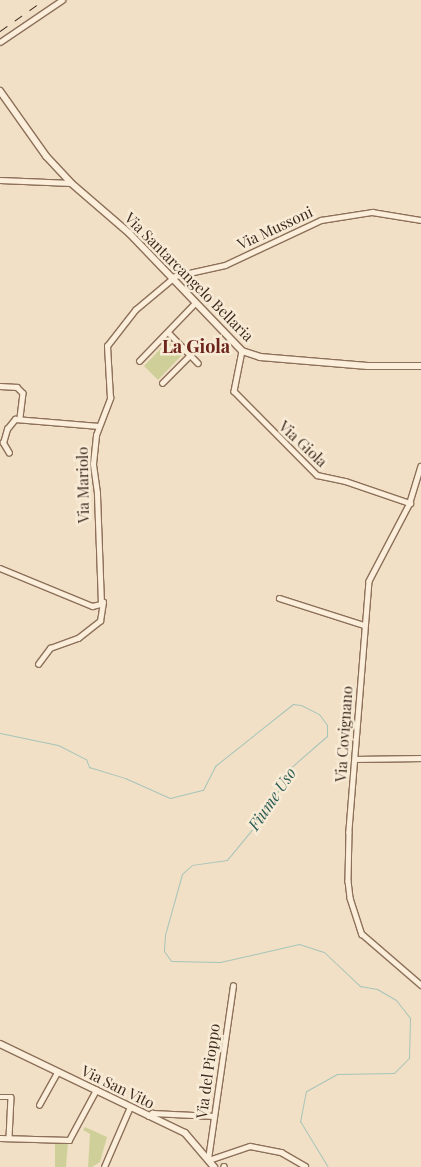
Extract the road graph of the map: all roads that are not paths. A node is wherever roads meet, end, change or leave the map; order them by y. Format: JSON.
{"nodes":[{"id":1,"x":62,"y":0,"type":"edge"},
{"id":2,"x":0,"y":42,"type":"edge"},
{"id":3,"x":0,"y":91,"type":"edge"},
{"id":4,"x":0,"y":180,"type":"edge"},
{"id":5,"x":71,"y":183,"type":"junction"},
{"id":6,"x":421,"y":220,"type":"edge"},
{"id":7,"x":172,"y":278,"type":"junction"},
{"id":8,"x":195,"y":303,"type":"junction"},
{"id":9,"x":168,"y":332,"type":"junction"},
{"id":10,"x":242,"y":351,"type":"junction"},
{"id":11,"x":190,"y":355,"type":"junction"},
{"id":12,"x":139,"y":360,"type":"dead end"},
{"id":13,"x":198,"y":363,"type":"dead end"},
{"id":14,"x":421,"y":366,"type":"edge"},
{"id":15,"x":162,"y":383,"type":"dead end"},
{"id":16,"x":0,"y":386,"type":"edge"},
{"id":17,"x":20,"y":419,"type":"junction"},
{"id":18,"x":99,"y":426,"type":"junction"},
{"id":19,"x":9,"y":453,"type":"dead end"},
{"id":20,"x":421,"y":466,"type":"edge"},
{"id":21,"x":410,"y":503,"type":"junction"},
{"id":22,"x":0,"y":568,"type":"edge"},
{"id":23,"x":279,"y":598,"type":"dead end"},
{"id":24,"x":102,"y":601,"type":"junction"},
{"id":25,"x":364,"y":625,"type":"junction"},
{"id":26,"x":38,"y":664,"type":"dead end"},
{"id":27,"x":421,"y":758,"type":"edge"},
{"id":28,"x":356,"y":760,"type":"junction"},
{"id":29,"x":421,"y":985,"type":"edge"},
{"id":30,"x":233,"y":986,"type":"dead end"},
{"id":31,"x":0,"y":1044,"type":"edge"},
{"id":32,"x":57,"y":1072,"type":"junction"},
{"id":33,"x":96,"y":1090,"type":"junction"},
{"id":34,"x":0,"y":1097,"type":"edge"},
{"id":35,"x":40,"y":1105,"type":"dead end"},
{"id":36,"x":130,"y":1107,"type":"junction"},
{"id":37,"x":148,"y":1116,"type":"junction"},
{"id":38,"x":214,"y":1116,"type":"junction"},
{"id":39,"x":0,"y":1138,"type":"edge"},
{"id":40,"x":10,"y":1138,"type":"junction"},
{"id":41,"x":208,"y":1160,"type":"junction"},
{"id":42,"x":305,"y":1166,"type":"edge"},
{"id":43,"x":104,"y":1167,"type":"edge"},
{"id":44,"x":214,"y":1167,"type":"edge"}],
"edges":[{"from":1,"to":2,"type":"street"},
{"from":3,"to":5,"type":"street","name":"Via Santarcangelo Bellaria"},
{"from":4,"to":5,"type":"street"},
{"from":5,"to":7,"type":"street","name":"Via Santarcangelo Bellaria"},
{"from":6,"to":7,"type":"street","name":"Via Mussoni"},
{"from":7,"to":8,"type":"street","name":"Via Santarcangelo Bellaria"},
{"from":7,"to":18,"type":"street","name":"Via Mariolo"},
{"from":8,"to":9,"type":"street"},
{"from":8,"to":10,"type":"street","name":"Via Santarcangelo Bellaria"},
{"from":9,"to":11,"type":"street"},
{"from":9,"to":12,"type":"street"},
{"from":10,"to":14,"type":"street","name":"Via Santarcangelo Bellaria"},
{"from":10,"to":21,"type":"street","name":"Via Giola"},
{"from":11,"to":13,"type":"street"},
{"from":11,"to":15,"type":"street"},
{"from":16,"to":17,"type":"street"},
{"from":17,"to":18,"type":"street"},
{"from":17,"to":19,"type":"street"},
{"from":18,"to":24,"type":"street","name":"Via Mariolo"},
{"from":20,"to":21,"type":"street","name":"Via Covignano"},
{"from":21,"to":25,"type":"street","name":"Via Covignano"},
{"from":22,"to":24,"type":"street"},
{"from":23,"to":25,"type":"street"},
{"from":24,"to":26,"type":"street","name":"Via Mariolo"},
{"from":25,"to":28,"type":"street","name":"Via Covignano"},
{"from":27,"to":28,"type":"street"},
{"from":28,"to":29,"type":"street","name":"Via Covignano"},
{"from":30,"to":38,"type":"street","name":"Via del Pioppo"},
{"from":31,"to":32,"type":"street","name":"Via San Vito"},
{"from":32,"to":33,"type":"street","name":"Via San Vito"},
{"from":32,"to":35,"type":"street"},
{"from":33,"to":36,"type":"street","name":"Via San Vito"},
{"from":33,"to":40,"type":"street"},
{"from":34,"to":40,"type":"street"},
{"from":36,"to":37,"type":"street","name":"Via San Vito"},
{"from":36,"to":43,"type":"street"},
{"from":37,"to":38,"type":"street"},
{"from":37,"to":41,"type":"street","name":"Via San Vito"},
{"from":38,"to":41,"type":"street","name":"Via del Pioppo"},
{"from":39,"to":40,"type":"street"},
{"from":41,"to":42,"type":"street"},
{"from":41,"to":44,"type":"street","name":"Via San Vito"}]}
